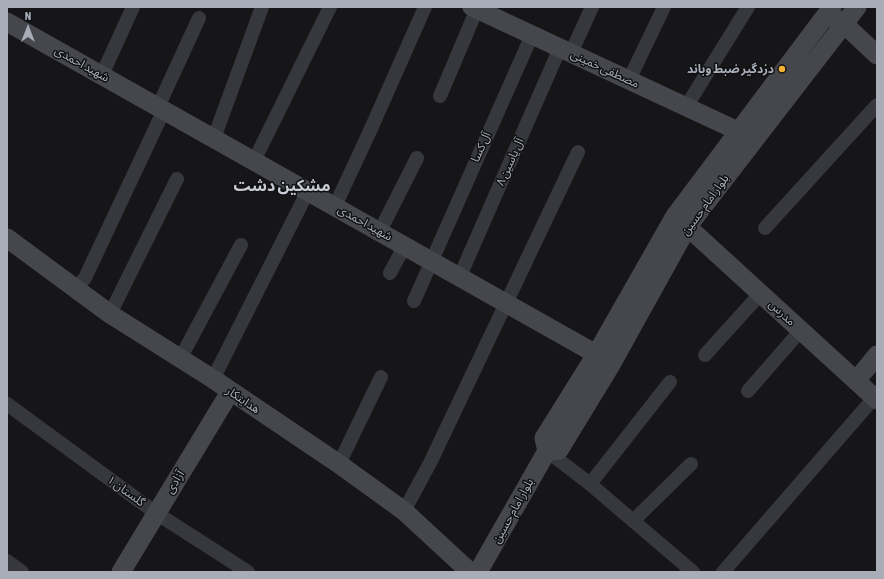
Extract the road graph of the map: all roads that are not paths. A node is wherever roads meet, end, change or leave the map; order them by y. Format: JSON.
{"nodes":[{"id":1,"x":133,"y":7,"type":"edge"},
{"id":2,"x":262,"y":7,"type":"edge"},
{"id":3,"x":330,"y":7,"type":"edge"},
{"id":4,"x":425,"y":7,"type":"edge"},
{"id":5,"x":592,"y":7,"type":"edge"},
{"id":6,"x":664,"y":7,"type":"edge"},
{"id":7,"x":748,"y":7,"type":"edge"},
{"id":8,"x":857,"y":7,"type":"edge"},
{"id":9,"x":474,"y":8,"type":"edge"},
{"id":10,"x":830,"y":11,"type":"edge"},
{"id":11,"x":199,"y":18,"type":"dead end"},
{"id":12,"x":7,"y":22,"type":"edge"},
{"id":13,"x":844,"y":24,"type":"junction"},
{"id":14,"x":532,"y":35,"type":"junction"},
{"id":15,"x":565,"y":50,"type":"junction"},
{"id":16,"x":877,"y":55,"type":"edge"},
{"id":17,"x":102,"y":75,"type":"junction"},
{"id":18,"x":629,"y":80,"type":"junction"},
{"id":19,"x":440,"y":96,"type":"dead end"},
{"id":20,"x":877,"y":105,"type":"edge"},
{"id":21,"x":686,"y":107,"type":"junction"},
{"id":22,"x":161,"y":108,"type":"junction"},
{"id":23,"x":738,"y":131,"type":"junction"},
{"id":24,"x":756,"y":136,"type":"junction"},
{"id":25,"x":214,"y":138,"type":"junction"},
{"id":26,"x":578,"y":152,"type":"dead end"},
{"id":27,"x":418,"y":158,"type":"dead end"},
{"id":28,"x":254,"y":161,"type":"junction"},
{"id":29,"x":177,"y":179,"type":"dead end"},
{"id":30,"x":308,"y":191,"type":"junction"},
{"id":31,"x":335,"y":206,"type":"junction"},
{"id":32,"x":681,"y":221,"type":"junction"},
{"id":33,"x":765,"y":228,"type":"dead end"},
{"id":34,"x":380,"y":231,"type":"junction"},
{"id":35,"x":7,"y":238,"type":"edge"},
{"id":36,"x":241,"y":245,"type":"dead end"},
{"id":37,"x":405,"y":245,"type":"junction"},
{"id":38,"x":431,"y":260,"type":"junction"},
{"id":39,"x":390,"y":273,"type":"dead end"},
{"id":40,"x":460,"y":276,"type":"junction"},
{"id":41,"x":75,"y":289,"type":"junction"},
{"id":42,"x":761,"y":294,"type":"junction"},
{"id":43,"x":414,"y":300,"type":"dead end"},
{"id":44,"x":507,"y":302,"type":"junction"},
{"id":45,"x":110,"y":314,"type":"junction"},
{"id":46,"x":801,"y":330,"type":"junction"},
{"id":47,"x":705,"y":355,"type":"dead end"},
{"id":48,"x":877,"y":355,"type":"edge"},
{"id":49,"x":605,"y":358,"type":"junction"},
{"id":50,"x":180,"y":359,"type":"junction"},
{"id":51,"x":381,"y":377,"type":"dead end"},
{"id":52,"x":213,"y":379,"type":"junction"},
{"id":53,"x":856,"y":381,"type":"junction"},
{"id":54,"x":670,"y":382,"type":"dead end"},
{"id":55,"x":748,"y":391,"type":"dead end"},
{"id":56,"x":230,"y":392,"type":"junction"},
{"id":57,"x":875,"y":399,"type":"edge"},
{"id":58,"x":7,"y":404,"type":"edge"},
{"id":59,"x":547,"y":451,"type":"junction"},
{"id":60,"x":339,"y":464,"type":"junction"},
{"id":61,"x":691,"y":464,"type":"dead end"},
{"id":62,"x":590,"y":484,"type":"junction"},
{"id":63,"x":404,"y":511,"type":"junction"},
{"id":64,"x":156,"y":513,"type":"junction"},
{"id":65,"x":632,"y":521,"type":"junction"},
{"id":66,"x":7,"y":561,"type":"edge"},
{"id":67,"x":22,"y":572,"type":"edge"},
{"id":68,"x":121,"y":572,"type":"edge"},
{"id":69,"x":248,"y":572,"type":"edge"},
{"id":70,"x":470,"y":572,"type":"edge"},
{"id":71,"x":478,"y":572,"type":"edge"},
{"id":72,"x":693,"y":572,"type":"edge"},
{"id":73,"x":723,"y":572,"type":"edge"}],
"edges":[{"from":1,"to":17,"type":"street"},
{"from":2,"to":25,"type":"street"},
{"from":3,"to":28,"type":"street"},
{"from":4,"to":31,"type":"street"},
{"from":5,"to":15,"type":"street","name":"آل یاسین ۸"},
{"from":6,"to":18,"type":"street"},
{"from":7,"to":21,"type":"street"},
{"from":8,"to":13,"type":"street","name":"بلوار امام حسین"},
{"from":9,"to":14,"type":"street","name":"مصطفی خمینی"},
{"from":9,"to":19,"type":"street"},
{"from":10,"to":13,"type":"street"},
{"from":10,"to":23,"type":"street","name":"بلوار امام حسین"},
{"from":11,"to":22,"type":"street"},
{"from":12,"to":17,"type":"street","name":"شهید احمدی"},
{"from":13,"to":16,"type":"street"},
{"from":13,"to":24,"type":"street","name":"بلوار امام حسین"},
{"from":14,"to":15,"type":"street","name":"مصطفی خمینی"},
{"from":14,"to":38,"type":"street","name":"آل کسا"},
{"from":15,"to":18,"type":"street","name":"مصطفی خمینی"},
{"from":15,"to":40,"type":"street","name":"آل یاسین ۸"},
{"from":17,"to":22,"type":"street","name":"شهید احمدی"},
{"from":18,"to":21,"type":"street","name":"مصطفی خمینی"},
{"from":20,"to":33,"type":"street"},
{"from":21,"to":23,"type":"street","name":"مصطفی خمینی"},
{"from":22,"to":25,"type":"street","name":"شهید احمدی"},
{"from":22,"to":41,"type":"street"},
{"from":23,"to":24,"type":"street","name":"مصطفی خمینی"},
{"from":23,"to":32,"type":"street","name":"بلوار امام حسین"},
{"from":24,"to":32,"type":"street","name":"بلوار امام حسین"},
{"from":25,"to":28,"type":"street","name":"شهید احمدی"},
{"from":26,"to":44,"type":"street"},
{"from":27,"to":34,"type":"street"},
{"from":28,"to":30,"type":"street","name":"شهید احمدی"},
{"from":29,"to":45,"type":"street"},
{"from":30,"to":31,"type":"street","name":"شهید احمدی"},
{"from":30,"to":52,"type":"street"},
{"from":31,"to":34,"type":"street","name":"شهید احمدی"},
{"from":32,"to":42,"type":"street","name":"مدرس"},
{"from":32,"to":49,"type":"street","name":"بلوار امام حسین"},
{"from":34,"to":37,"type":"street","name":"شهید احمدی"},
{"from":35,"to":41,"type":"street","name":"هدایتکار"},
{"from":36,"to":50,"type":"street"},
{"from":37,"to":38,"type":"street","name":"شهید احمدی"},
{"from":37,"to":39,"type":"street"},
{"from":38,"to":40,"type":"street","name":"شهید احمدی"},
{"from":38,"to":43,"type":"street","name":"آل کسا"},
{"from":40,"to":44,"type":"street","name":"شهید احمدی"},
{"from":41,"to":45,"type":"street","name":"هدایتکار"},
{"from":42,"to":46,"type":"street","name":"مدرس"},
{"from":42,"to":47,"type":"street"},
{"from":44,"to":49,"type":"street","name":"شهید احمدی"},
{"from":44,"to":63,"type":"street"},
{"from":45,"to":50,"type":"street","name":"هدایتکار"},
{"from":46,"to":53,"type":"street","name":"مدرس"},
{"from":46,"to":55,"type":"street"},
{"from":48,"to":53,"type":"street"},
{"from":49,"to":59,"type":"street","name":"بلوار امام حسین"},
{"from":50,"to":52,"type":"street","name":"هدایتکار"},
{"from":51,"to":60,"type":"street"},
{"from":52,"to":56,"type":"street","name":"هدایتکار"},
{"from":53,"to":57,"type":"street","name":"مدرس"},
{"from":54,"to":62,"type":"street"},
{"from":56,"to":60,"type":"street","name":"هدایتکار"},
{"from":56,"to":64,"type":"street","name":"آزادی"},
{"from":57,"to":73,"type":"street"},
{"from":58,"to":64,"type":"street","name":"گلستان ۱"},
{"from":59,"to":62,"type":"street"},
{"from":59,"to":71,"type":"street","name":"بلوار امام حسین"},
{"from":60,"to":63,"type":"street","name":"هدایتکار"},
{"from":61,"to":65,"type":"street"},
{"from":62,"to":65,"type":"street"},
{"from":63,"to":70,"type":"street","name":"هدایتکار"},
{"from":64,"to":68,"type":"street","name":"آزادی"},
{"from":64,"to":69,"type":"street","name":"گلستان ۱"},
{"from":65,"to":72,"type":"street"},
{"from":66,"to":67,"type":"street"}]}
